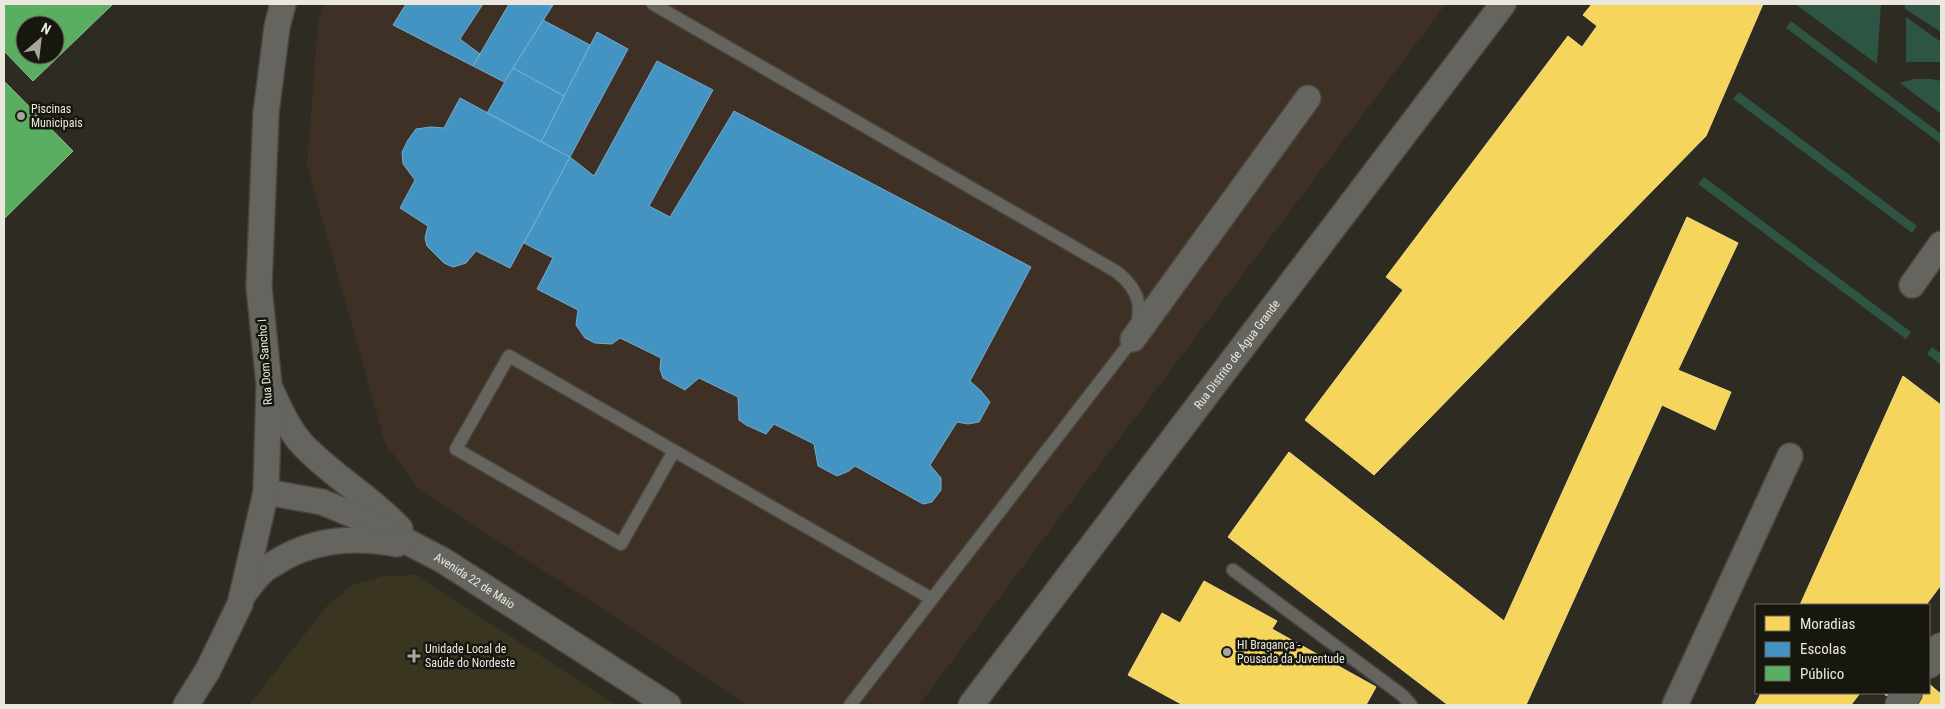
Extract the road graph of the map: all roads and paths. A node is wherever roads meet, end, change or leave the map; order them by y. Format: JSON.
{"nodes":[{"id":1,"x":283,"y":4,"type":"edge"},
{"id":2,"x":653,"y":4,"type":"edge"},
{"id":3,"x":1503,"y":4,"type":"edge"},
{"id":4,"x":1308,"y":98,"type":"dead end"},
{"id":5,"x":1941,"y":244,"type":"edge"},
{"id":6,"x":1912,"y":285,"type":"dead end"},
{"id":7,"x":1133,"y":339,"type":"junction"},
{"id":8,"x":269,"y":385,"type":"junction"},
{"id":9,"x":674,"y":450,"type":"junction"},
{"id":10,"x":1790,"y":456,"type":"dead end"},
{"id":11,"x":266,"y":492,"type":"junction"},
{"id":12,"x":417,"y":547,"type":"junction"},
{"id":13,"x":1233,"y":570,"type":"dead end"},
{"id":14,"x":241,"y":597,"type":"junction"},
{"id":15,"x":932,"y":600,"type":"junction"},
{"id":16,"x":1941,"y":647,"type":"edge"},
{"id":17,"x":1930,"y":664,"type":"edge"},
{"id":18,"x":1930,"y":666,"type":"edge"},
{"id":19,"x":1941,"y":675,"type":"edge"},
{"id":20,"x":1907,"y":694,"type":"edge"},
{"id":21,"x":186,"y":705,"type":"edge"},
{"id":22,"x":668,"y":705,"type":"edge"},
{"id":23,"x":850,"y":705,"type":"edge"},
{"id":24,"x":971,"y":705,"type":"edge"},
{"id":25,"x":1411,"y":705,"type":"edge"},
{"id":26,"x":1675,"y":705,"type":"edge"},
{"id":27,"x":1900,"y":705,"type":"edge"}],
"edges":[{"from":1,"to":8,"type":"street","name":"Rua Dom Sancho I"},
{"from":2,"to":7,"type":"lane"},
{"from":3,"to":24,"type":"street","name":"Rua Distrito de Água Grande"},
{"from":4,"to":7,"type":"street"},
{"from":5,"to":6,"type":"street"},
{"from":7,"to":15,"type":"lane"},
{"from":8,"to":11,"type":"street","name":"Rua Dom Sancho I"},
{"from":8,"to":12,"type":"street"},
{"from":9,"to":9,"type":"lane"},
{"from":9,"to":15,"type":"lane"},
{"from":10,"to":26,"type":"street"},
{"from":11,"to":12,"type":"street","name":"Avenida 22 de Maio"},
{"from":11,"to":14,"type":"street","name":"Rua Dom Sancho I"},
{"from":12,"to":14,"type":"street"},
{"from":12,"to":22,"type":"street","name":"Avenida 22 de Maio"},
{"from":13,"to":25,"type":"lane"},
{"from":14,"to":21,"type":"street","name":"Rua Dom Sancho I"},
{"from":15,"to":23,"type":"lane"},
{"from":16,"to":17,"type":"street"},
{"from":18,"to":19,"type":"street"},
{"from":20,"to":27,"type":"street"}]}
